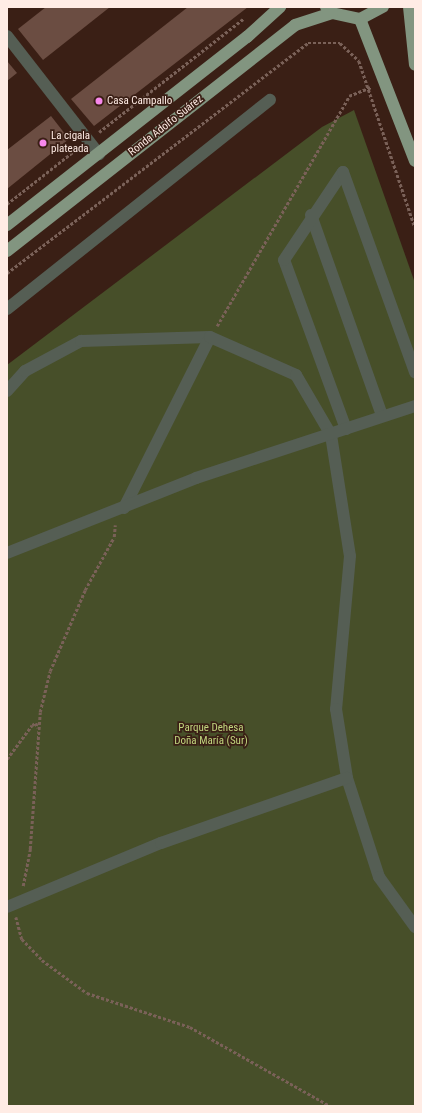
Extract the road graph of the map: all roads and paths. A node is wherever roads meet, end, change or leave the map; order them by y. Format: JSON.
{"nodes":[{"id":1,"x":280,"y":7,"type":"edge"},
{"id":2,"x":383,"y":7,"type":"edge"},
{"id":3,"x":410,"y":7,"type":"edge"},
{"id":4,"x":329,"y":10,"type":"edge"},
{"id":5,"x":248,"y":16,"type":"dead end"},
{"id":6,"x":360,"y":19,"type":"junction"},
{"id":7,"x":7,"y":36,"type":"edge"},
{"id":8,"x":415,"y":65,"type":"edge"},
{"id":9,"x":366,"y":89,"type":"dead end"},
{"id":10,"x":270,"y":100,"type":"dead end"},
{"id":11,"x":88,"y":140,"type":"junction"},
{"id":12,"x":98,"y":154,"type":"junction"},
{"id":13,"x":415,"y":161,"type":"edge"},
{"id":14,"x":7,"y":204,"type":"edge"},
{"id":15,"x":311,"y":215,"type":"junction"},
{"id":16,"x":7,"y":225,"type":"edge"},
{"id":17,"x":7,"y":251,"type":"edge"},
{"id":18,"x":7,"y":309,"type":"edge"},
{"id":19,"x":210,"y":337,"type":"junction"},
{"id":20,"x":415,"y":372,"type":"edge"},
{"id":21,"x":7,"y":391,"type":"edge"},
{"id":22,"x":415,"y":406,"type":"edge"},
{"id":23,"x":382,"y":415,"type":"junction"},
{"id":24,"x":346,"y":429,"type":"junction"},
{"id":25,"x":331,"y":434,"type":"junction"},
{"id":26,"x":124,"y":508,"type":"junction"},
{"id":27,"x":102,"y":517,"type":"junction"},
{"id":28,"x":7,"y":553,"type":"edge"},
{"id":29,"x":39,"y":731,"type":"junction"},
{"id":30,"x":7,"y":759,"type":"edge"},
{"id":31,"x":347,"y":778,"type":"junction"},
{"id":32,"x":22,"y":884,"type":"junction"},
{"id":33,"x":19,"y":891,"type":"dead end"},
{"id":34,"x":34,"y":897,"type":"junction"},
{"id":35,"x":11,"y":910,"type":"edge"},
{"id":36,"x":415,"y":927,"type":"edge"},
{"id":37,"x":330,"y":1106,"type":"edge"}],
"edges":[{"from":1,"to":12,"type":"main road","name":"Ronda Adolfo Suárez"},
{"from":2,"to":6,"type":"main road"},
{"from":3,"to":8,"type":"main road"},
{"from":4,"to":6,"type":"main road"},
{"from":4,"to":17,"type":"main road","name":"Ronda Adolfo Suárez"},
{"from":5,"to":11,"type":"path"},
{"from":6,"to":13,"type":"main road"},
{"from":7,"to":11,"type":"street"},
{"from":9,"to":19,"type":"path"},
{"from":10,"to":18,"type":"street"},
{"from":11,"to":12,"type":"street"},
{"from":11,"to":14,"type":"path"},
{"from":12,"to":16,"type":"main road","name":"Ronda Adolfo Suárez"},
{"from":15,"to":20,"type":"street"},
{"from":15,"to":23,"type":"street"},
{"from":15,"to":24,"type":"street"},
{"from":19,"to":21,"type":"street"},
{"from":19,"to":25,"type":"street"},
{"from":19,"to":26,"type":"street"},
{"from":22,"to":23,"type":"street"},
{"from":23,"to":24,"type":"street"},
{"from":24,"to":25,"type":"street"},
{"from":25,"to":26,"type":"street"},
{"from":25,"to":31,"type":"street"},
{"from":26,"to":27,"type":"street"},
{"from":27,"to":28,"type":"street"},
{"from":27,"to":29,"type":"path"},
{"from":29,"to":30,"type":"path"},
{"from":29,"to":32,"type":"path"},
{"from":31,"to":34,"type":"street"},
{"from":31,"to":36,"type":"street"},
{"from":32,"to":33,"type":"path"},
{"from":32,"to":34,"type":"path"},
{"from":34,"to":35,"type":"street"},
{"from":35,"to":37,"type":"path"}]}
